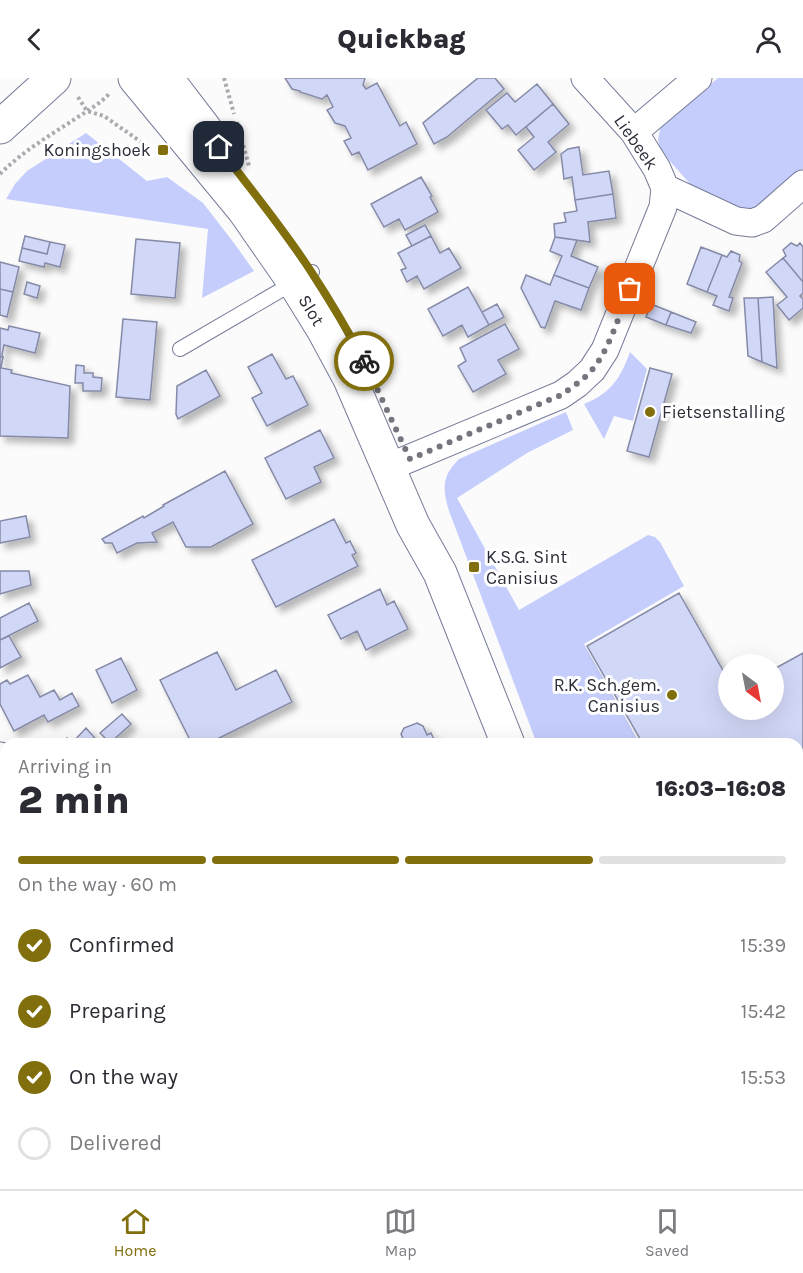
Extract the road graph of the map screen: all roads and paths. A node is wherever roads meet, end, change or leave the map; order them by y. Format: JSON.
{"nodes":[{"id":1,"x":54,"y":78,"type":"edge"},
{"id":2,"x":166,"y":78,"type":"edge"},
{"id":3,"x":224,"y":78,"type":"edge"},
{"id":4,"x":585,"y":78,"type":"edge"},
{"id":5,"x":698,"y":78,"type":"edge"},
{"id":6,"x":126,"y":82,"type":"edge"},
{"id":7,"x":0,"y":127,"type":"edge"},
{"id":8,"x":633,"y":132,"type":"junction"},
{"id":9,"x":0,"y":174,"type":"edge"},
{"id":10,"x":803,"y":184,"type":"edge"},
{"id":11,"x":665,"y":188,"type":"junction"},
{"id":12,"x":258,"y":199,"type":"junction"},
{"id":13,"x":303,"y":277,"type":"junction"},
{"id":14,"x":180,"y":349,"type":"dead end"},
{"id":15,"x":399,"y":463,"type":"junction"},
{"id":16,"x":506,"y":738,"type":"edge"}],
"edges":[{"from":1,"to":7,"type":"street"},
{"from":2,"to":12,"type":"street","name":"Slot"},
{"from":3,"to":12,"type":"path"},
{"from":4,"to":8,"type":"street","name":"Liebeek"},
{"from":5,"to":8,"type":"street"},
{"from":6,"to":9,"type":"path"},
{"from":6,"to":13,"type":"street","name":"Slot"},
{"from":8,"to":11,"type":"street","name":"Liebeek"},
{"from":10,"to":11,"type":"street"},
{"from":11,"to":15,"type":"street","name":"Liebeek"},
{"from":12,"to":13,"type":"street","name":"Slot"},
{"from":13,"to":14,"type":"lane"},
{"from":13,"to":15,"type":"street","name":"Slot"},
{"from":15,"to":16,"type":"street","name":"Slot"}]}
